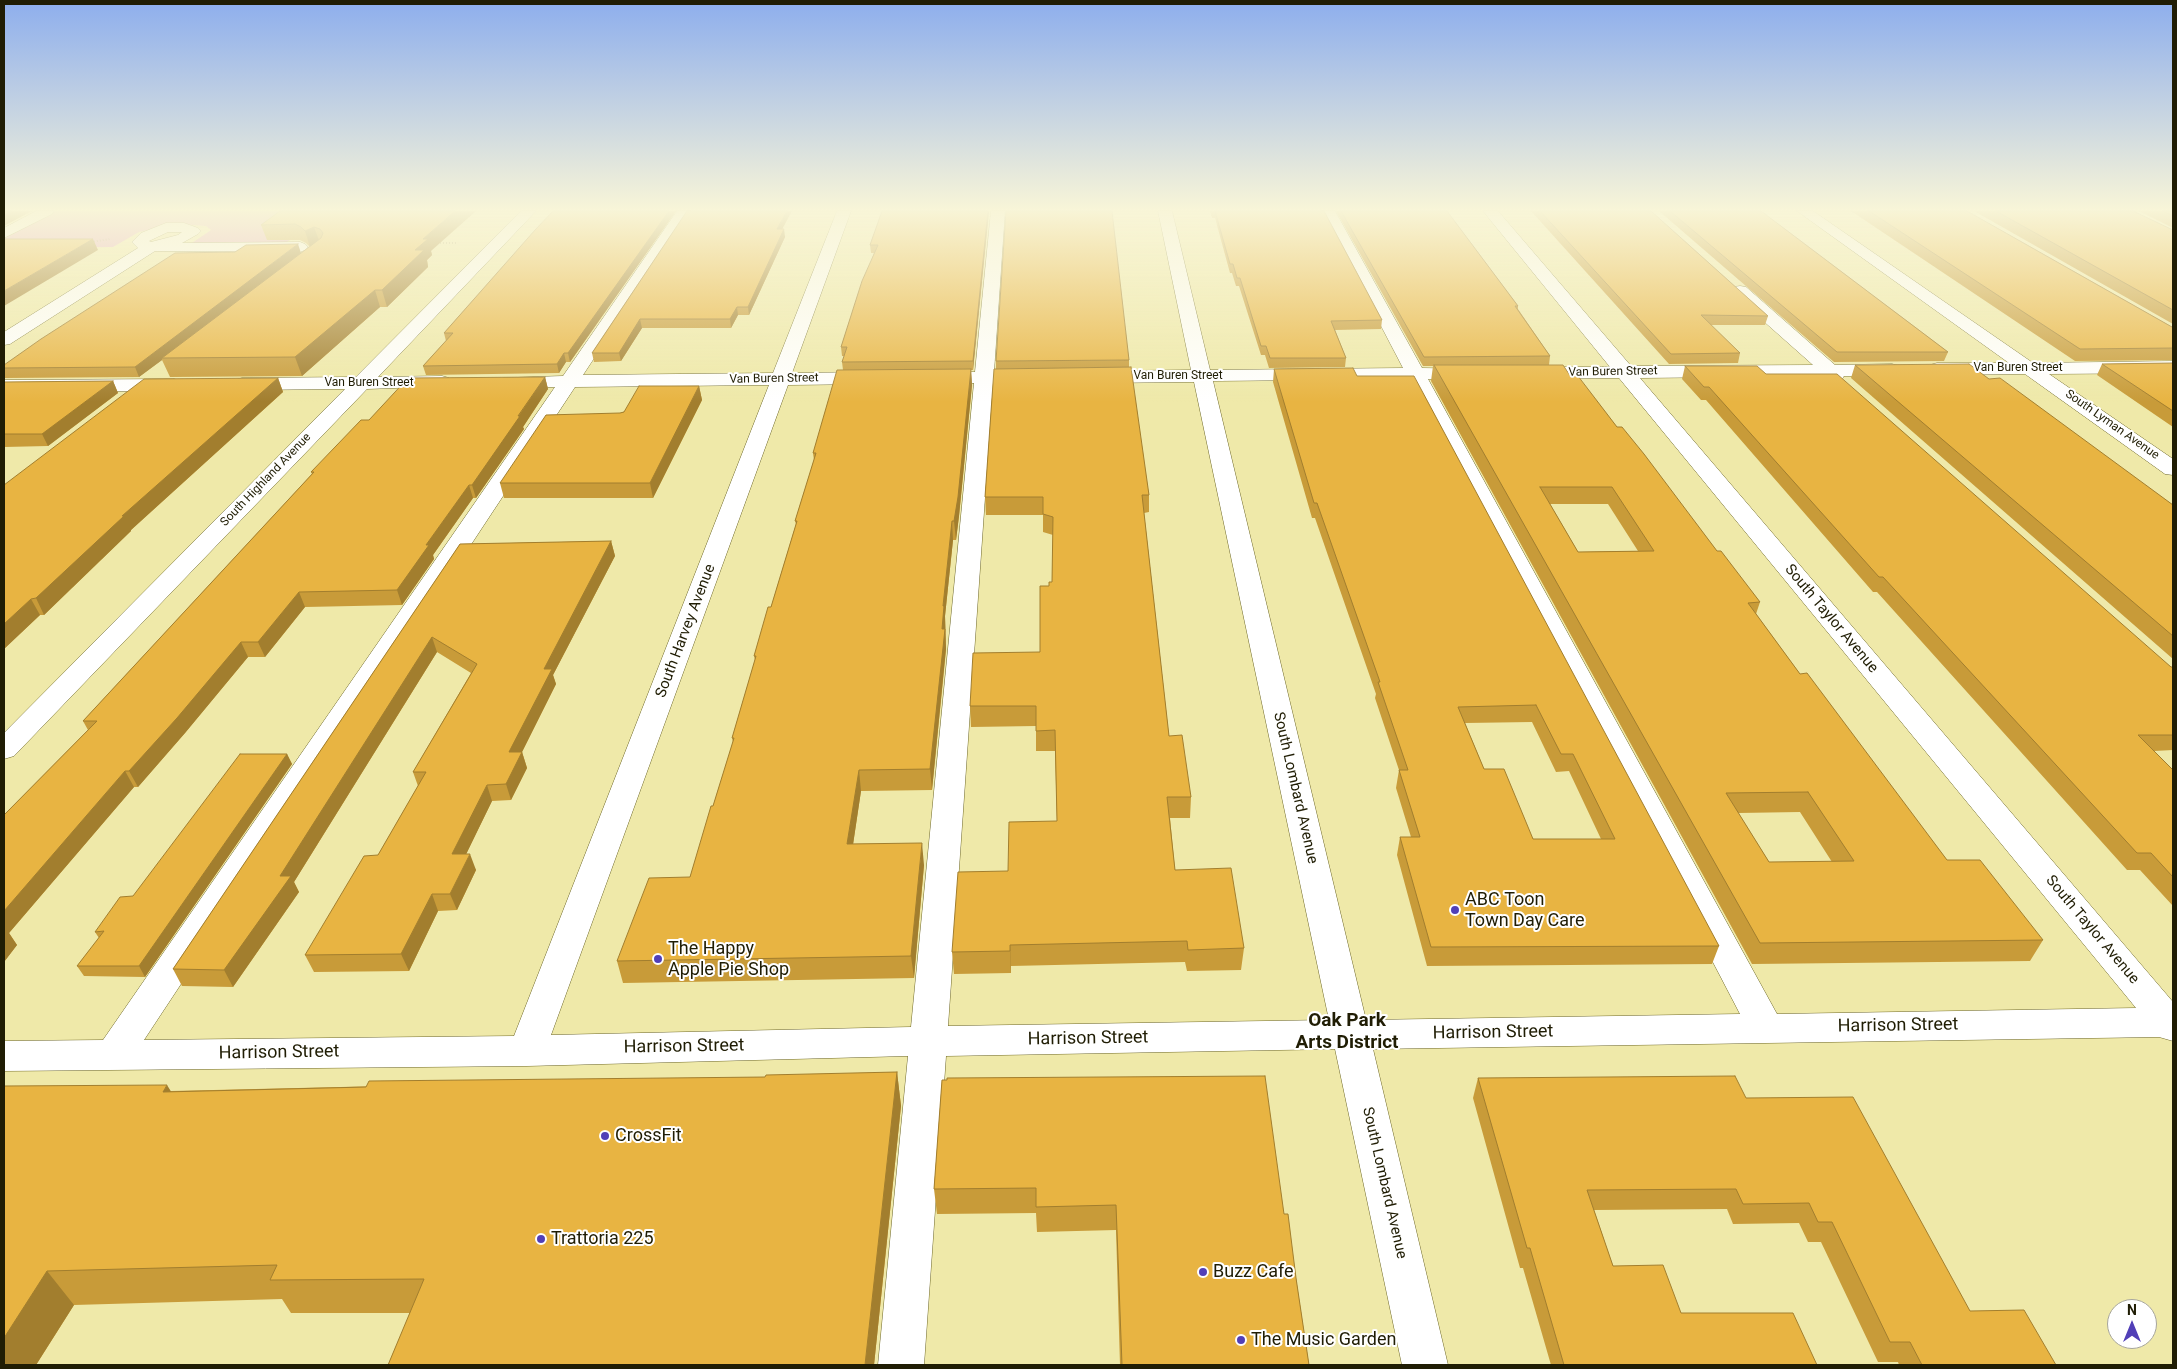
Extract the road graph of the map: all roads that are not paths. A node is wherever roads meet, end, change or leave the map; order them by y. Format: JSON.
{"nodes":[{"id":1,"x":107,"y":275,"type":"edge"},
{"id":2,"x":467,"y":275,"type":"edge"},
{"id":3,"x":641,"y":275,"type":"edge"},
{"id":4,"x":820,"y":275,"type":"edge"},
{"id":5,"x":993,"y":275,"type":"edge"},
{"id":6,"x":1179,"y":275,"type":"edge"},
{"id":7,"x":1362,"y":275,"type":"edge"},
{"id":8,"x":1543,"y":275,"type":"edge"},
{"id":9,"x":1896,"y":275,"type":"edge"},
{"id":10,"x":1722,"y":276,"type":"edge"},
{"id":11,"x":4,"y":340,"type":"edge"},
{"id":12,"x":2173,"y":367,"type":"edge"},
{"id":13,"x":165,"y":368,"type":"edge"},
{"id":14,"x":2030,"y":368,"type":"junction"},
{"id":15,"x":1829,"y":370,"type":"junction"},
{"id":16,"x":1624,"y":372,"type":"junction"},
{"id":17,"x":1485,"y":373,"type":"edge"},
{"id":18,"x":1514,"y":373,"type":"edge"},
{"id":19,"x":1415,"y":374,"type":"junction"},
{"id":20,"x":1202,"y":376,"type":"junction"},
{"id":21,"x":1050,"y":377,"type":"edge"},
{"id":22,"x":1079,"y":377,"type":"edge"},
{"id":23,"x":889,"y":378,"type":"edge"},
{"id":24,"x":917,"y":378,"type":"edge"},
{"id":25,"x":984,"y":378,"type":"junction"},
{"id":26,"x":780,"y":379,"type":"junction"},
{"id":27,"x":569,"y":381,"type":"junction"},
{"id":28,"x":462,"y":382,"type":"edge"},
{"id":29,"x":491,"y":382,"type":"edge"},
{"id":30,"x":361,"y":383,"type":"junction"},
{"id":31,"x":192,"y":384,"type":"edge"},
{"id":32,"x":221,"y":384,"type":"edge"},
{"id":33,"x":143,"y":385,"type":"junction"},
{"id":34,"x":4,"y":386,"type":"edge"},
{"id":35,"x":1852,"y":390,"type":"edge"},
{"id":36,"x":118,"y":404,"type":"edge"},
{"id":37,"x":2173,"y":469,"type":"edge"},
{"id":38,"x":4,"y":750,"type":"edge"},
{"id":39,"x":2172,"y":1024,"type":"edge"},
{"id":40,"x":1766,"y":1028,"type":"junction"},
{"id":41,"x":1351,"y":1035,"type":"junction"},
{"id":42,"x":928,"y":1041,"type":"junction"},
{"id":43,"x":527,"y":1051,"type":"junction"},
{"id":44,"x":114,"y":1054,"type":"junction"},
{"id":45,"x":4,"y":1056,"type":"edge"},
{"id":46,"x":901,"y":1365,"type":"edge"},
{"id":47,"x":1425,"y":1365,"type":"edge"}],
"edges":[{"from":1,"to":11,"type":"street"},
{"from":2,"to":30,"type":"street","name":"South Highland Avenue"},
{"from":3,"to":27,"type":"street"},
{"from":4,"to":26,"type":"street","name":"South Harvey Avenue"},
{"from":5,"to":25,"type":"street"},
{"from":6,"to":20,"type":"street","name":"South Lombard Avenue"},
{"from":7,"to":19,"type":"street"},
{"from":8,"to":16,"type":"street","name":"South Taylor Avenue"},
{"from":9,"to":14,"type":"street","name":"South Lyman Avenue"},
{"from":10,"to":15,"type":"street"},
{"from":12,"to":14,"type":"street","name":"Van Buren Street"},
{"from":13,"to":33,"type":"street"},
{"from":14,"to":15,"type":"street","name":"Van Buren Street"},
{"from":14,"to":37,"type":"street","name":"South Lyman Avenue"},
{"from":15,"to":16,"type":"street","name":"Van Buren Street"},
{"from":15,"to":35,"type":"street"},
{"from":16,"to":18,"type":"street","name":"Van Buren Street"},
{"from":16,"to":39,"type":"street","name":"South Taylor Avenue"},
{"from":17,"to":19,"type":"street","name":"Van Buren Street"},
{"from":19,"to":20,"type":"street","name":"Van Buren Street"},
{"from":19,"to":40,"type":"street"},
{"from":20,"to":22,"type":"street","name":"Van Buren Street"},
{"from":20,"to":41,"type":"street","name":"South Lombard Avenue"},
{"from":21,"to":25,"type":"street"},
{"from":23,"to":26,"type":"street","name":"Van Buren Street"},
{"from":24,"to":25,"type":"street"},
{"from":25,"to":42,"type":"street"},
{"from":26,"to":27,"type":"street","name":"Van Buren Street"},
{"from":26,"to":43,"type":"street","name":"South Harvey Avenue"},
{"from":27,"to":29,"type":"street","name":"Van Buren Street"},
{"from":27,"to":44,"type":"street"},
{"from":28,"to":30,"type":"street","name":"Van Buren Street"},
{"from":30,"to":32,"type":"street","name":"Van Buren Street"},
{"from":30,"to":38,"type":"street","name":"South Highland Avenue"},
{"from":31,"to":33,"type":"street"},
{"from":33,"to":34,"type":"street"},
{"from":33,"to":36,"type":"street"},
{"from":39,"to":40,"type":"street","name":"Harrison Street"},
{"from":40,"to":41,"type":"street","name":"Harrison Street"},
{"from":41,"to":42,"type":"street","name":"Harrison Street"},
{"from":41,"to":47,"type":"street","name":"South Lombard Avenue"},
{"from":42,"to":43,"type":"street","name":"Harrison Street"},
{"from":42,"to":46,"type":"street"},
{"from":43,"to":44,"type":"street","name":"Harrison Street"},
{"from":44,"to":45,"type":"street","name":"Harrison Street"}]}
